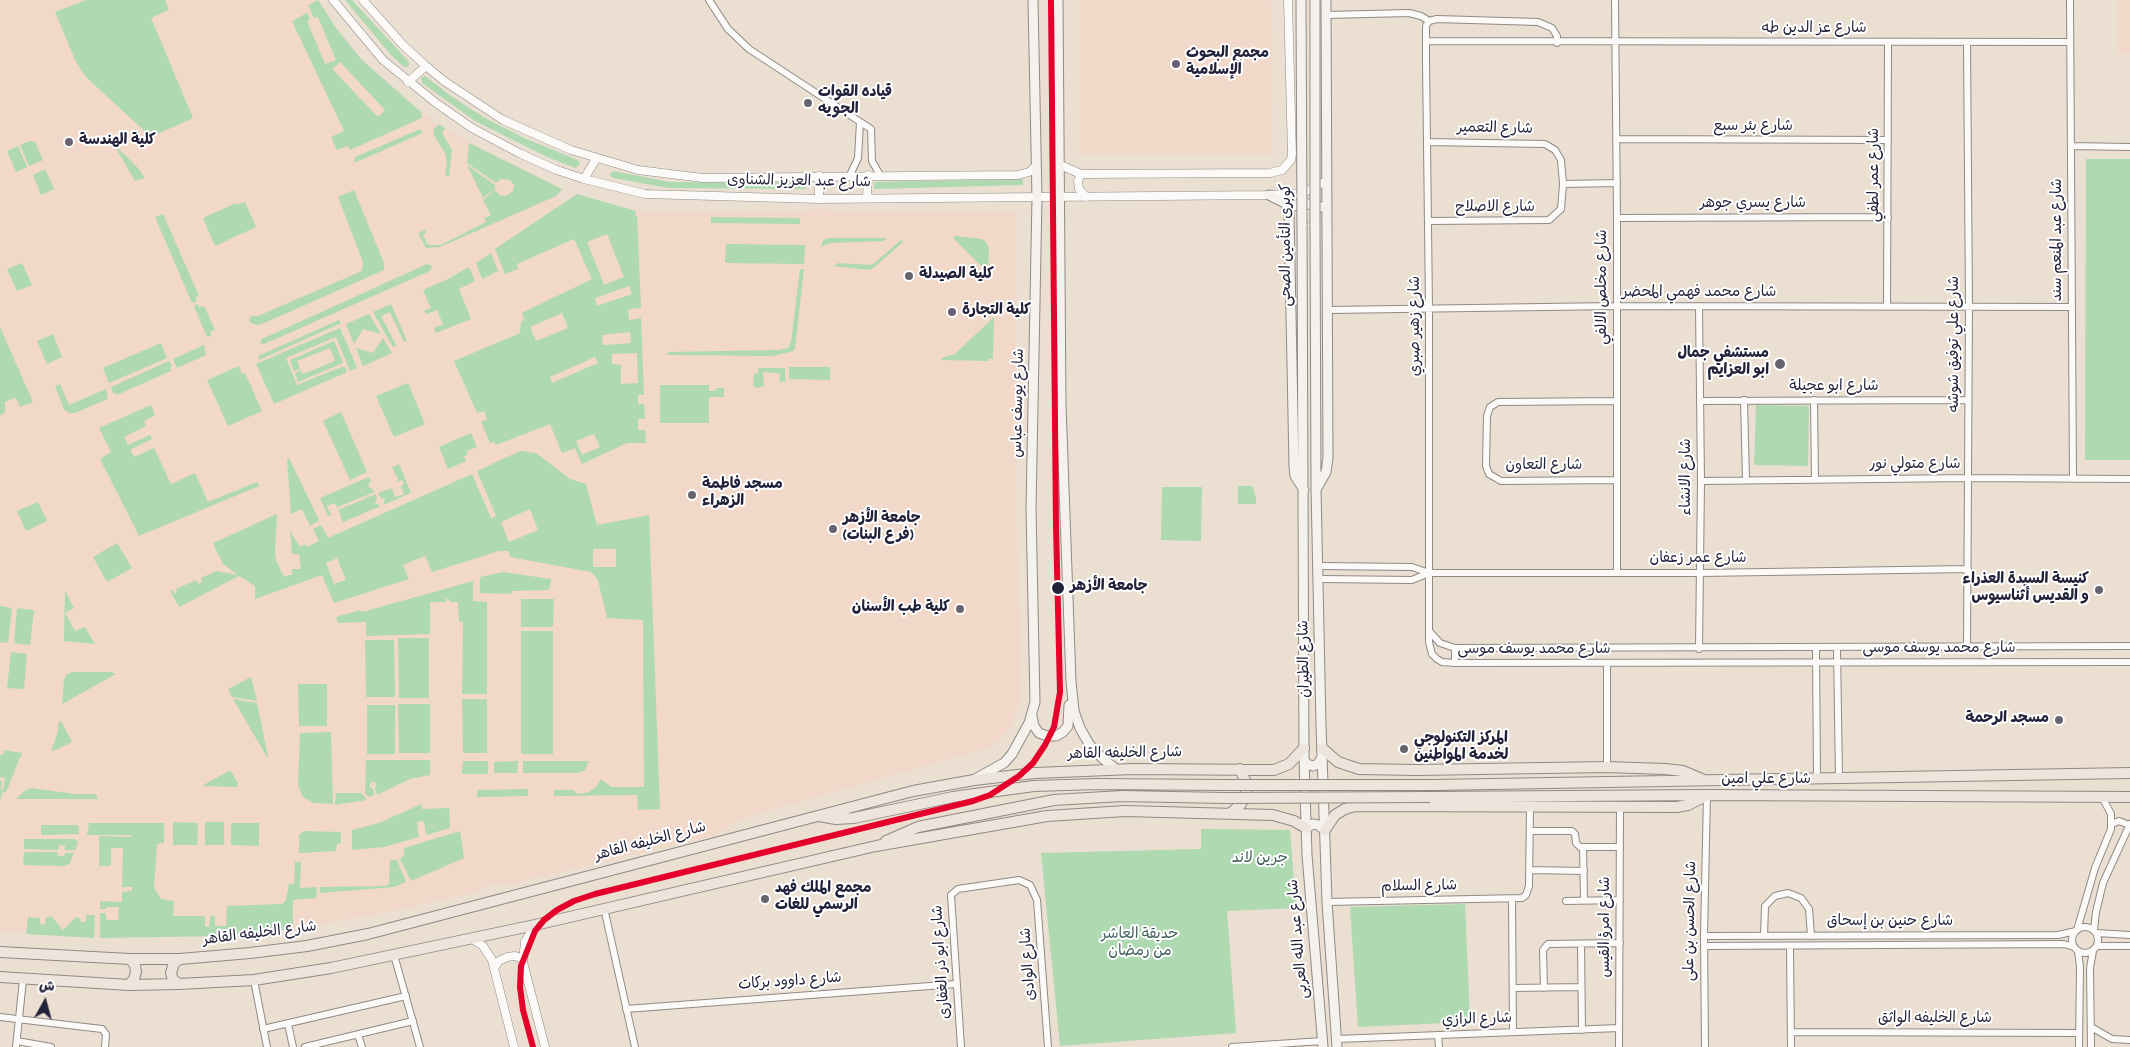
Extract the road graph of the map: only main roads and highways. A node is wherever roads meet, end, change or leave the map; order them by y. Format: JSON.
{"nodes":[{"id":1,"x":1033,"y":0,"type":"edge"},
{"id":2,"x":1058,"y":0,"type":"edge"},
{"id":3,"x":1301,"y":0,"type":"edge"},
{"id":4,"x":1315,"y":0,"type":"edge"},
{"id":5,"x":1326,"y":0,"type":"edge"},
{"id":6,"x":1269,"y":195,"type":"road end"},
{"id":7,"x":1288,"y":208,"type":"junction"},
{"id":8,"x":1325,"y":210,"type":"junction"},
{"id":9,"x":1316,"y":488,"type":"junction"},
{"id":10,"x":1304,"y":490,"type":"junction"},
{"id":11,"x":1071,"y":682,"type":"junction"},
{"id":12,"x":1033,"y":713,"type":"junction"},
{"id":13,"x":1304,"y":748,"type":"junction"},
{"id":14,"x":1322,"y":753,"type":"junction"},
{"id":15,"x":1304,"y":759,"type":"junction"},
{"id":16,"x":1116,"y":769,"type":"junction"},
{"id":17,"x":1240,"y":769,"type":"junction"},
{"id":18,"x":1387,"y":770,"type":"junction"},
{"id":19,"x":2130,"y":773,"type":"edge"},
{"id":20,"x":974,"y":780,"type":"junction"},
{"id":21,"x":1703,"y":780,"type":"junction"},
{"id":22,"x":1707,"y":795,"type":"junction"},
{"id":23,"x":2130,"y":797,"type":"edge"},
{"id":24,"x":1383,"y":806,"type":"junction"},
{"id":25,"x":1231,"y":813,"type":"junction"},
{"id":26,"x":817,"y":815,"type":"junction"},
{"id":27,"x":1306,"y":828,"type":"junction"},
{"id":28,"x":1325,"y":830,"type":"junction"},
{"id":29,"x":876,"y":846,"type":"junction"},
{"id":30,"x":0,"y":952,"type":"edge"},
{"id":31,"x":180,"y":958,"type":"junction"},
{"id":32,"x":130,"y":959,"type":"junction"},
{"id":33,"x":0,"y":977,"type":"edge"},
{"id":34,"x":179,"y":984,"type":"junction"},
{"id":35,"x":129,"y":985,"type":"junction"},
{"id":36,"x":1337,"y":1043,"type":"edge"},
{"id":37,"x":1322,"y":1044,"type":"edge"}],
"edges":[{"from":1,"to":12,"type":"main road","name":"شارع يوسف عباس"},
{"from":2,"to":11,"type":"main road"},
{"from":3,"to":10,"type":"main road","name":"كوبرى التأمين الصحى","bridge":true},
{"from":4,"to":9,"type":"main road","name":"كوبرى التأمين الصحى","bridge":true},
{"from":5,"to":8,"type":"main road"},
{"from":6,"to":7,"type":"main road"},
{"from":7,"to":8,"type":"main road"},
{"from":7,"to":10,"type":"main road"},
{"from":8,"to":9,"type":"main road"},
{"from":9,"to":14,"type":"main road","name":"شارع الطيران"},
{"from":10,"to":13,"type":"main road","name":"شارع الطيران"},
{"from":11,"to":12,"type":"main road"},
{"from":11,"to":16,"type":"main road"},
{"from":12,"to":20,"type":"main road","name":"شارع يوسف عباس"},
{"from":13,"to":15,"type":"main road","name":"شارع الطيران"},
{"from":13,"to":17,"type":"main road","name":"شارع الخليفه القاهر"},
{"from":14,"to":15,"type":"main road"},
{"from":14,"to":18,"type":"main road","name":"شارع علي امين"},
{"from":14,"to":28,"type":"main road","name":"شارع الطيران"},
{"from":15,"to":27,"type":"main road","name":"شارع الطيران"},
{"from":16,"to":17,"type":"main road","name":"شارع الخليفه القاهر"},
{"from":16,"to":20,"type":"main road","name":"شارع الخليفه القاهر"},
{"from":17,"to":25,"type":"main road"},
{"from":18,"to":21,"type":"main road","name":"شارع علي امين"},
{"from":18,"to":24,"type":"main road"},
{"from":19,"to":21,"type":"main road","name":"شارع علي امين"},
{"from":20,"to":26,"type":"main road","name":"شارع الخليفه القاهر"},
{"from":21,"to":26,"type":"main road","bridge":true},
{"from":22,"to":23,"type":"main road","name":"شارع علي امين"},
{"from":22,"to":24,"type":"main road","name":"شارع علي امين"},
{"from":22,"to":29,"type":"main road","bridge":true},
{"from":24,"to":28,"type":"main road","name":"شارع علي امين"},
{"from":25,"to":27,"type":"main road"},
{"from":25,"to":29,"type":"main road"},
{"from":26,"to":31,"type":"main road","name":"شارع الخليفه القاهر"},
{"from":27,"to":28,"type":"main road"},
{"from":27,"to":37,"type":"main road","name":"شارع عبد الله العربى"},
{"from":28,"to":36,"type":"main road","name":"شارع عبد الله العربى"},
{"from":29,"to":34,"type":"main road"},
{"from":30,"to":32,"type":"main road","name":"شارع الخليفه القاهر"},
{"from":31,"to":32,"type":"main road","name":"شارع الخليفه القاهر"},
{"from":31,"to":34,"type":"main road"},
{"from":32,"to":35,"type":"main road"},
{"from":33,"to":35,"type":"main road"},
{"from":34,"to":35,"type":"main road"}]}
